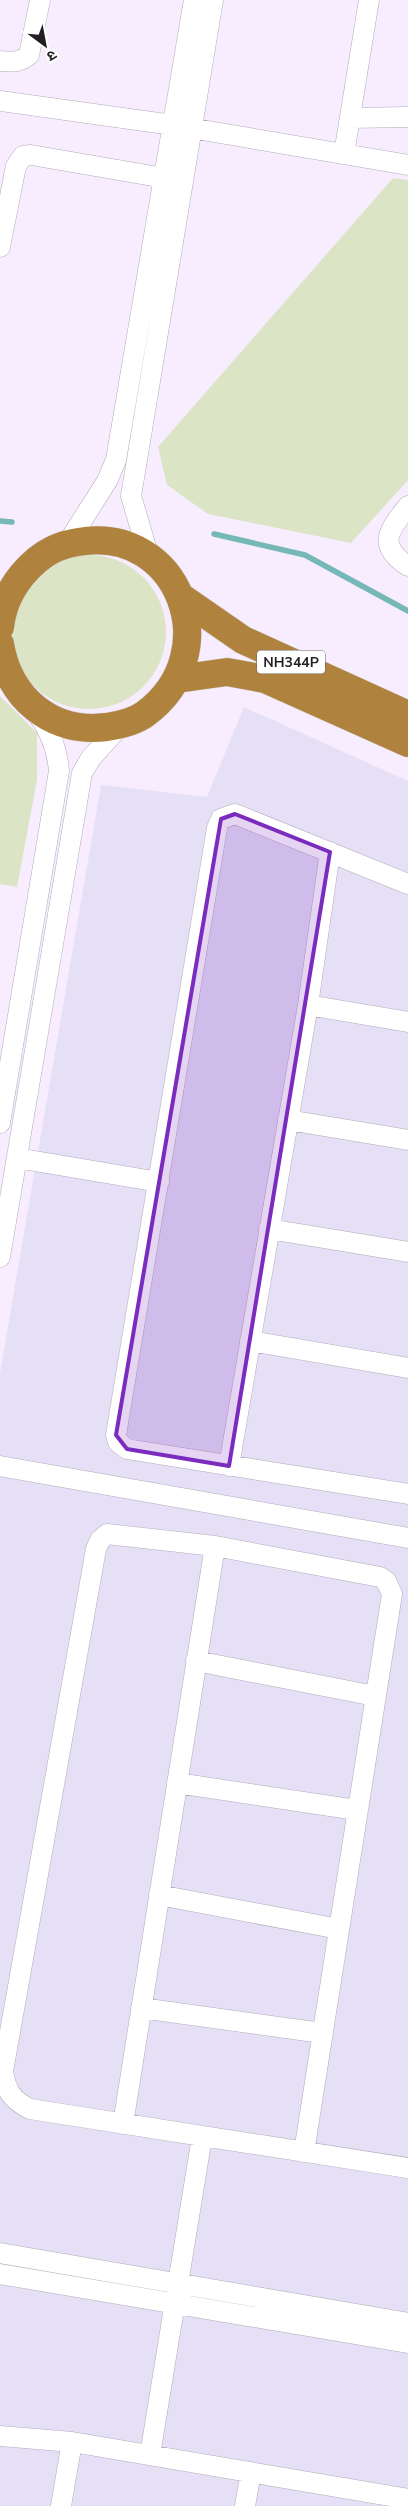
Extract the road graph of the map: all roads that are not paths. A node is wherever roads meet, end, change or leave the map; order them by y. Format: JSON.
{"nodes":[{"id":1,"x":40,"y":0,"type":"edge"},
{"id":2,"x":194,"y":0,"type":"edge"},
{"id":3,"x":213,"y":0,"type":"edge"},
{"id":4,"x":369,"y":0,"type":"edge"},
{"id":5,"x":0,"y":60,"type":"edge"},
{"id":6,"x":0,"y":101,"type":"edge"},
{"id":7,"x":408,"y":117,"type":"edge"},
{"id":8,"x":350,"y":118,"type":"junction"},
{"id":9,"x":182,"y":126,"type":"junction"},
{"id":10,"x":344,"y":154,"type":"junction"},
{"id":11,"x":408,"y":165,"type":"edge"},
{"id":12,"x":173,"y":180,"type":"junction"},
{"id":13,"x":0,"y":247,"type":"edge"},
{"id":14,"x":408,"y":506,"type":"edge"},
{"id":15,"x":67,"y":544,"type":"junction"},
{"id":16,"x":149,"y":557,"type":"junction"},
{"id":17,"x":408,"y":566,"type":"edge"},
{"id":18,"x":5,"y":591,"type":"edge"},
{"id":19,"x":182,"y":597,"type":"junction"},
{"id":20,"x":0,"y":627,"type":"edge"},
{"id":21,"x":1,"y":655,"type":"edge"},
{"id":22,"x":178,"y":679,"type":"junction"},
{"id":23,"x":32,"y":706,"type":"junction"},
{"id":24,"x":408,"y":715,"type":"edge"},
{"id":25,"x":121,"y":725,"type":"junction"},
{"id":26,"x":408,"y":743,"type":"edge"},
{"id":27,"x":330,"y":852,"type":"junction"},
{"id":28,"x":408,"y":884,"type":"edge"},
{"id":29,"x":308,"y":1005,"type":"junction"},
{"id":30,"x":408,"y":1022,"type":"edge"},
{"id":31,"x":288,"y":1120,"type":"junction"},
{"id":32,"x":0,"y":1123,"type":"edge"},
{"id":33,"x":408,"y":1140,"type":"edge"},
{"id":34,"x":17,"y":1158,"type":"junction"},
{"id":35,"x":159,"y":1182,"type":"junction"},
{"id":36,"x":270,"y":1229,"type":"junction"},
{"id":37,"x":408,"y":1252,"type":"edge"},
{"id":38,"x":0,"y":1257,"type":"edge"},
{"id":39,"x":250,"y":1341,"type":"junction"},
{"id":40,"x":408,"y":1368,"type":"edge"},
{"id":41,"x":0,"y":1466,"type":"edge"},
{"id":42,"x":229,"y":1466,"type":"junction"},
{"id":43,"x":408,"y":1494,"type":"edge"},
{"id":44,"x":408,"y":1538,"type":"edge"},
{"id":45,"x":215,"y":1546,"type":"junction"},
{"id":46,"x":196,"y":1662,"type":"junction"},
{"id":47,"x":375,"y":1696,"type":"junction"},
{"id":48,"x":177,"y":1783,"type":"junction"},
{"id":49,"x":357,"y":1810,"type":"junction"},
{"id":50,"x":159,"y":1895,"type":"junction"},
{"id":51,"x":339,"y":1929,"type":"junction"},
{"id":52,"x":142,"y":2008,"type":"junction"},
{"id":53,"x":322,"y":2033,"type":"junction"},
{"id":54,"x":123,"y":2124,"type":"junction"},
{"id":55,"x":202,"y":2137,"type":"junction"},
{"id":56,"x":304,"y":2152,"type":"junction"},
{"id":57,"x":408,"y":2168,"type":"edge"},
{"id":58,"x":0,"y":2253,"type":"edge"},
{"id":59,"x":0,"y":2274,"type":"edge"},
{"id":60,"x":176,"y":2294,"type":"junction"},
{"id":61,"x":408,"y":2324,"type":"edge"},
{"id":62,"x":408,"y":2343,"type":"edge"},
{"id":63,"x":0,"y":2436,"type":"edge"},
{"id":64,"x":72,"y":2442,"type":"junction"},
{"id":65,"x":150,"y":2455,"type":"junction"},
{"id":66,"x":251,"y":2472,"type":"junction"},
{"id":67,"x":361,"y":2499,"type":"edge"},
{"id":68,"x":408,"y":2499,"type":"edge"},
{"id":69,"x":61,"y":2506,"type":"edge"},
{"id":70,"x":245,"y":2506,"type":"edge"}],
"edges":[{"from":1,"to":5,"type":"street"},
{"from":2,"to":9,"type":"street"},
{"from":3,"to":9,"type":"street"},
{"from":4,"to":8,"type":"street"},
{"from":6,"to":9,"type":"street"},
{"from":7,"to":8,"type":"street"},
{"from":8,"to":10,"type":"street"},
{"from":9,"to":10,"type":"street"},
{"from":9,"to":12,"type":"street"},
{"from":10,"to":11,"type":"street"},
{"from":12,"to":13,"type":"street"},
{"from":12,"to":15,"type":"street"},
{"from":12,"to":16,"type":"street"},
{"from":14,"to":17,"type":"street"},
{"from":15,"to":16,"type":"highway"},
{"from":15,"to":18,"type":"highway"},
{"from":16,"to":19,"type":"highway"},
{"from":18,"to":20,"type":"highway"},
{"from":19,"to":22,"type":"highway"},
{"from":19,"to":24,"type":"highway","number":"NH344P"},
{"from":21,"to":23,"type":"highway"},
{"from":22,"to":25,"type":"highway"},
{"from":22,"to":26,"type":"highway","number":"NH344P"},
{"from":23,"to":25,"type":"highway"},
{"from":23,"to":32,"type":"street"},
{"from":25,"to":34,"type":"street"},
{"from":27,"to":28,"type":"street"},
{"from":27,"to":29,"type":"street"},
{"from":27,"to":35,"type":"street"},
{"from":29,"to":30,"type":"street"},
{"from":29,"to":31,"type":"street"},
{"from":31,"to":33,"type":"street"},
{"from":31,"to":36,"type":"street"},
{"from":34,"to":35,"type":"street"},
{"from":34,"to":38,"type":"street"},
{"from":35,"to":42,"type":"street"},
{"from":36,"to":37,"type":"street"},
{"from":36,"to":39,"type":"street"},
{"from":39,"to":40,"type":"street"},
{"from":39,"to":42,"type":"street"},
{"from":41,"to":44,"type":"street"},
{"from":42,"to":43,"type":"street"},
{"from":45,"to":46,"type":"street"},
{"from":45,"to":47,"type":"street"},
{"from":45,"to":54,"type":"street"},
{"from":46,"to":47,"type":"street"},
{"from":46,"to":48,"type":"street"},
{"from":47,"to":49,"type":"street"},
{"from":48,"to":49,"type":"street"},
{"from":48,"to":50,"type":"street"},
{"from":49,"to":51,"type":"street"},
{"from":50,"to":51,"type":"street"},
{"from":50,"to":52,"type":"street"},
{"from":51,"to":53,"type":"street"},
{"from":52,"to":53,"type":"street"},
{"from":52,"to":54,"type":"street"},
{"from":53,"to":56,"type":"street"},
{"from":54,"to":55,"type":"street"},
{"from":55,"to":56,"type":"street"},
{"from":55,"to":60,"type":"street"},
{"from":56,"to":57,"type":"street"},
{"from":58,"to":60,"type":"street"},
{"from":59,"to":60,"type":"street"},
{"from":60,"to":61,"type":"street"},
{"from":60,"to":62,"type":"street"},
{"from":60,"to":65,"type":"street"},
{"from":63,"to":64,"type":"street"},
{"from":64,"to":65,"type":"street"},
{"from":64,"to":69,"type":"street"},
{"from":65,"to":66,"type":"street"},
{"from":66,"to":67,"type":"street"},
{"from":66,"to":70,"type":"street"},
{"from":67,"to":68,"type":"street"}]}
